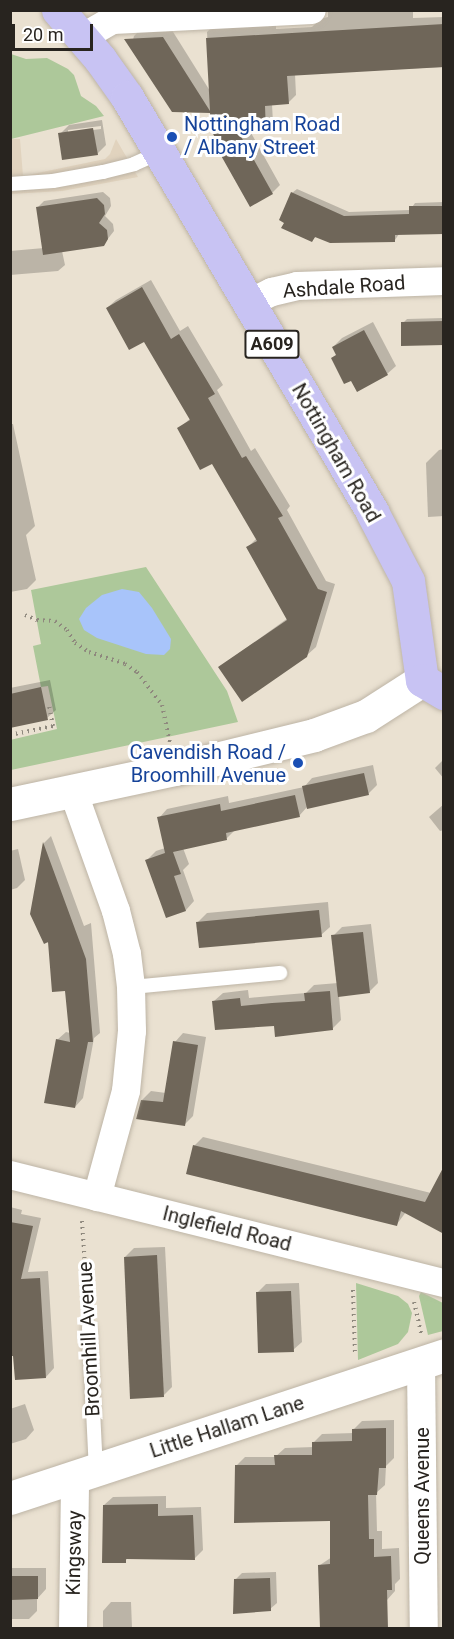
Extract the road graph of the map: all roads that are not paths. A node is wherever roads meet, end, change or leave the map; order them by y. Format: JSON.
{"nodes":[{"id":1,"x":58,"y":10,"type":"edge"},
{"id":2,"x":312,"y":10,"type":"edge"},
{"id":3,"x":82,"y":37,"type":"junction"},
{"id":4,"x":161,"y":152,"type":"junction"},
{"id":5,"x":10,"y":184,"type":"edge"},
{"id":6,"x":444,"y":281,"type":"edge"},
{"id":7,"x":248,"y":304,"type":"junction"},
{"id":8,"x":433,"y":686,"type":"edge"},
{"id":9,"x":73,"y":791,"type":"junction"},
{"id":10,"x":10,"y":804,"type":"edge"},
{"id":11,"x":280,"y":973,"type":"dead end"},
{"id":12,"x":131,"y":987,"type":"junction"},
{"id":13,"x":10,"y":1175,"type":"edge"},
{"id":14,"x":89,"y":1203,"type":"junction"},
{"id":15,"x":444,"y":1283,"type":"edge"},
{"id":16,"x":89,"y":1328,"type":"road end"},
{"id":17,"x":429,"y":1354,"type":"edge"},
{"id":18,"x":86,"y":1473,"type":"junction"},
{"id":19,"x":10,"y":1498,"type":"edge"},
{"id":20,"x":73,"y":1629,"type":"edge"},
{"id":21,"x":424,"y":1629,"type":"edge"}],
"edges":[{"from":1,"to":3,"type":"main road","name":"Nottingham Road","number":"A609"},
{"from":2,"to":3,"type":"street"},
{"from":3,"to":4,"type":"main road","name":"Nottingham Road","number":"A609"},
{"from":4,"to":5,"type":"lane"},
{"from":4,"to":7,"type":"main road","name":"Nottingham Road","number":"A609"},
{"from":6,"to":7,"type":"street","name":"Ashdale Road"},
{"from":7,"to":8,"type":"main road","name":"Nottingham Road","number":"A609"},
{"from":8,"to":9,"type":"street"},
{"from":9,"to":10,"type":"street"},
{"from":9,"to":12,"type":"street"},
{"from":11,"to":12,"type":"lane"},
{"from":12,"to":14,"type":"street"},
{"from":13,"to":14,"type":"street","name":"Inglefield Road"},
{"from":14,"to":15,"type":"street","name":"Inglefield Road"},
{"from":16,"to":18,"type":"lane","name":"Broomhill Avenue"},
{"from":17,"to":18,"type":"street","name":"Little Hallam Lane"},
{"from":17,"to":21,"type":"street","name":"Queens Avenue"},
{"from":18,"to":19,"type":"street","name":"Little Hallam Lane"},
{"from":18,"to":20,"type":"street","name":"Kingsway"}]}
